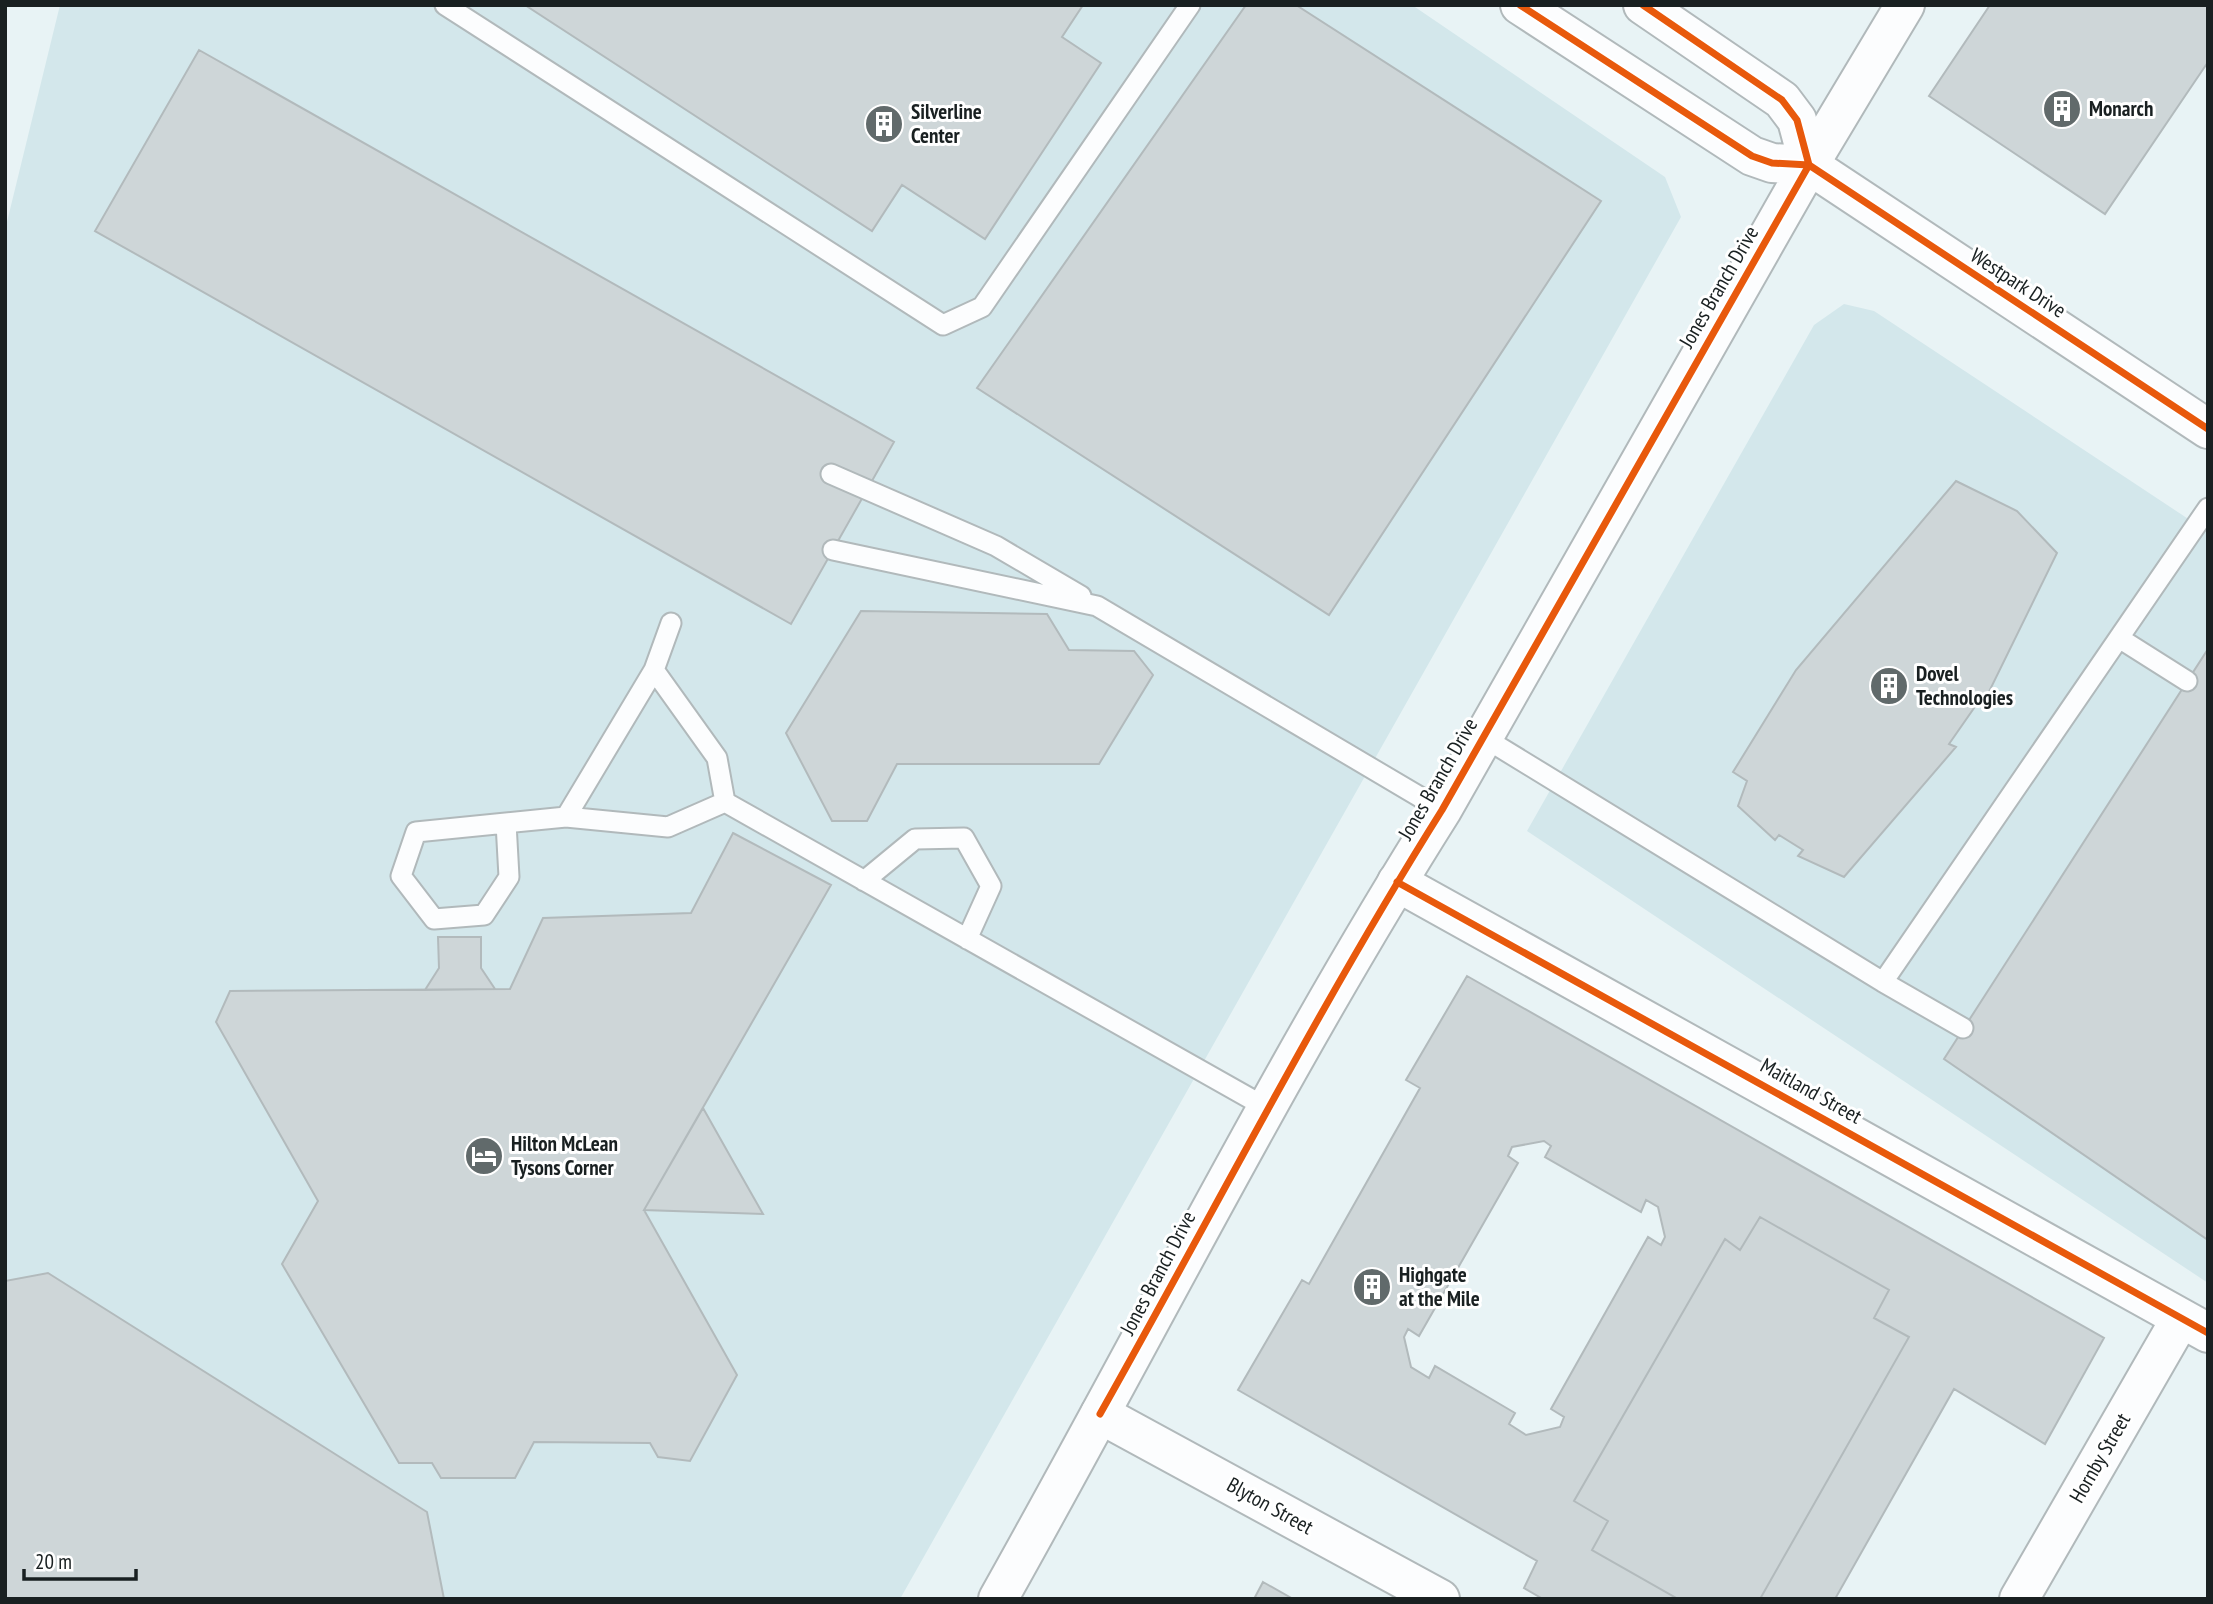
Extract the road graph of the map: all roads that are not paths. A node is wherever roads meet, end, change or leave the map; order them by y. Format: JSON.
{"nodes":[{"id":1,"x":445,"y":5,"type":"edge"},
{"id":2,"x":1190,"y":5,"type":"edge"},
{"id":3,"x":1520,"y":5,"type":"edge"},
{"id":4,"x":1643,"y":5,"type":"edge"},
{"id":5,"x":1905,"y":5,"type":"edge"},
{"id":6,"x":1810,"y":165,"type":"junction"},
{"id":7,"x":2208,"y":429,"type":"edge"},
{"id":8,"x":831,"y":474,"type":"dead end"},
{"id":9,"x":2208,"y":508,"type":"edge"},
{"id":10,"x":832,"y":550,"type":"dead end"},
{"id":11,"x":1097,"y":606,"type":"junction"},
{"id":12,"x":671,"y":623,"type":"dead end"},
{"id":13,"x":2119,"y":638,"type":"junction"},
{"id":14,"x":654,"y":670,"type":"junction"},
{"id":15,"x":2187,"y":681,"type":"dead end"},
{"id":16,"x":1483,"y":737,"type":"junction"},
{"id":17,"x":725,"y":803,"type":"junction"},
{"id":18,"x":1442,"y":810,"type":"junction"},
{"id":19,"x":566,"y":817,"type":"junction"},
{"id":20,"x":506,"y":823,"type":"junction"},
{"id":21,"x":864,"y":881,"type":"junction"},
{"id":22,"x":1397,"y":882,"type":"junction"},
{"id":23,"x":967,"y":939,"type":"junction"},
{"id":24,"x":1883,"y":982,"type":"junction"},
{"id":25,"x":1964,"y":1028,"type":"dead end"},
{"id":26,"x":1266,"y":1108,"type":"junction"},
{"id":27,"x":2194,"y":1326,"type":"edge"},
{"id":28,"x":1100,"y":1414,"type":"junction"},
{"id":29,"x":998,"y":1599,"type":"edge"},
{"id":30,"x":1440,"y":1599,"type":"edge"},
{"id":31,"x":2020,"y":1599,"type":"edge"}],
"edges":[{"from":1,"to":2,"type":"lane"},
{"from":3,"to":6,"type":"street"},
{"from":4,"to":6,"type":"street"},
{"from":5,"to":6,"type":"street","name":"Jones Branch Drive"},
{"from":6,"to":7,"type":"street","name":"Westpark Drive"},
{"from":6,"to":16,"type":"street","name":"Jones Branch Drive"},
{"from":8,"to":11,"type":"lane"},
{"from":9,"to":13,"type":"lane"},
{"from":10,"to":11,"type":"lane"},
{"from":11,"to":18,"type":"lane"},
{"from":12,"to":14,"type":"lane"},
{"from":13,"to":15,"type":"lane"},
{"from":13,"to":24,"type":"lane"},
{"from":14,"to":17,"type":"lane"},
{"from":14,"to":19,"type":"lane"},
{"from":16,"to":18,"type":"street","name":"Jones Branch Drive"},
{"from":16,"to":24,"type":"lane"},
{"from":17,"to":19,"type":"lane"},
{"from":17,"to":21,"type":"lane"},
{"from":18,"to":22,"type":"street","name":"Jones Branch Drive"},
{"from":19,"to":20,"type":"lane"},
{"from":20,"to":20,"type":"lane"},
{"from":21,"to":23,"type":"lane"},
{"from":21,"to":23,"type":"lane"},
{"from":22,"to":26,"type":"street","name":"Jones Branch Drive"},
{"from":22,"to":27,"type":"street","name":"Maitland Street"},
{"from":23,"to":26,"type":"lane"},
{"from":24,"to":25,"type":"lane"},
{"from":26,"to":28,"type":"street","name":"Jones Branch Drive"},
{"from":27,"to":31,"type":"street","name":"Hornby Street"},
{"from":28,"to":29,"type":"street","name":"Jones Branch Drive"},
{"from":28,"to":30,"type":"street","name":"Blyton Street"}]}
